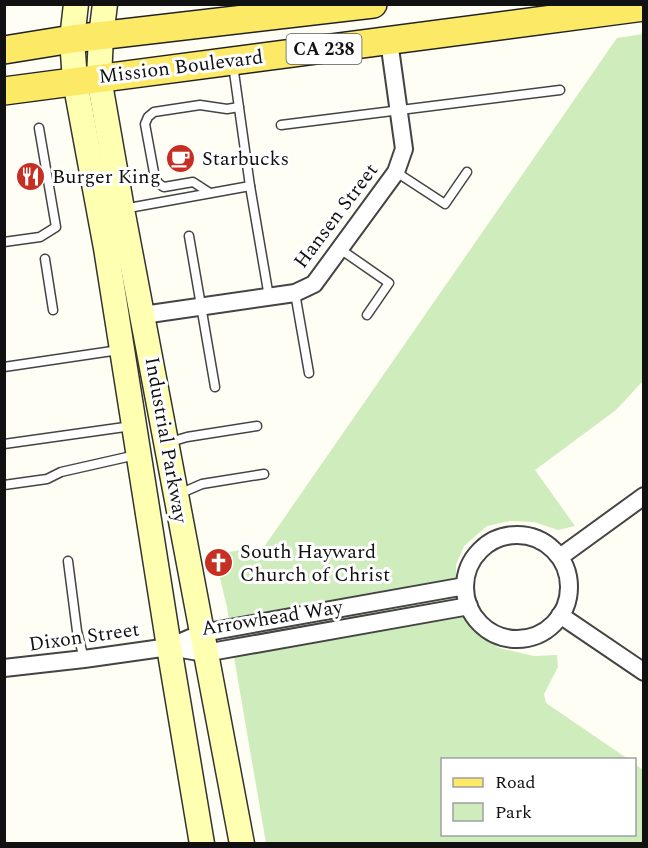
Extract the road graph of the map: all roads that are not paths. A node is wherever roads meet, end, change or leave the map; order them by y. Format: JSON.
{"nodes":[{"id":1,"x":76,"y":4,"type":"edge"},
{"id":2,"x":105,"y":4,"type":"edge"},
{"id":3,"x":373,"y":4,"type":"edge"},
{"id":4,"x":328,"y":7,"type":"edge"},
{"id":5,"x":644,"y":7,"type":"edge"},
{"id":6,"x":101,"y":36,"type":"junction"},
{"id":7,"x":72,"y":39,"type":"junction"},
{"id":8,"x":389,"y":41,"type":"junction"},
{"id":9,"x":4,"y":50,"type":"edge"},
{"id":10,"x":232,"y":61,"type":"junction"},
{"id":11,"x":87,"y":80,"type":"junction"},
{"id":12,"x":560,"y":90,"type":"dead end"},
{"id":13,"x":4,"y":91,"type":"edge"},
{"id":14,"x":239,"y":107,"type":"junction"},
{"id":15,"x":399,"y":111,"type":"junction"},
{"id":16,"x":280,"y":125,"type":"dead end"},
{"id":17,"x":39,"y":128,"type":"dead end"},
{"id":18,"x":396,"y":172,"type":"junction"},
{"id":19,"x":467,"y":172,"type":"dead end"},
{"id":20,"x":249,"y":186,"type":"junction"},
{"id":21,"x":210,"y":193,"type":"junction"},
{"id":22,"x":122,"y":209,"type":"junction"},
{"id":23,"x":189,"y":236,"type":"dead end"},
{"id":24,"x":4,"y":242,"type":"edge"},
{"id":25,"x":340,"y":249,"type":"junction"},
{"id":26,"x":45,"y":259,"type":"dead end"},
{"id":27,"x":295,"y":293,"type":"junction"},
{"id":28,"x":268,"y":297,"type":"junction"},
{"id":29,"x":201,"y":307,"type":"junction"},
{"id":30,"x":53,"y":310,"type":"dead end"},
{"id":31,"x":143,"y":315,"type":"junction"},
{"id":32,"x":367,"y":315,"type":"dead end"},
{"id":33,"x":122,"y":349,"type":"junction"},
{"id":34,"x":4,"y":368,"type":"edge"},
{"id":35,"x":309,"y":373,"type":"dead end"},
{"id":36,"x":214,"y":387,"type":"dead end"},
{"id":37,"x":134,"y":426,"type":"junction"},
{"id":38,"x":257,"y":426,"type":"dead end"},
{"id":39,"x":166,"y":443,"type":"junction"},
{"id":40,"x":4,"y":444,"type":"edge"},
{"id":41,"x":139,"y":454,"type":"junction"},
{"id":42,"x":264,"y":474,"type":"dead end"},
{"id":43,"x":4,"y":485,"type":"edge"},
{"id":44,"x":176,"y":495,"type":"junction"},
{"id":45,"x":644,"y":496,"type":"edge"},
{"id":46,"x":560,"y":557,"type":"junction"},
{"id":47,"x":68,"y":561,"type":"dead end"},
{"id":48,"x":465,"y":586,"type":"junction"},
{"id":49,"x":469,"y":606,"type":"junction"},
{"id":50,"x":560,"y":615,"type":"junction"},
{"id":51,"x":203,"y":643,"type":"junction"},
{"id":52,"x":169,"y":647,"type":"junction"},
{"id":53,"x":84,"y":659,"type":"junction"},
{"id":54,"x":4,"y":669,"type":"edge"},
{"id":55,"x":644,"y":672,"type":"edge"},
{"id":56,"x":198,"y":843,"type":"edge"},
{"id":57,"x":242,"y":843,"type":"edge"}],
"edges":[{"from":1,"to":7,"type":"main road","name":"Industrial Parkway"},
{"from":2,"to":6,"type":"main road","name":"Industrial Parkway"},
{"from":3,"to":4,"type":"main road","name":"Mission Boulevard","number":"CA 238"},
{"from":4,"to":6,"type":"main road","name":"Mission Boulevard","number":"CA 238"},
{"from":5,"to":8,"type":"main road","name":"Mission Boulevard","number":"CA 238"},
{"from":6,"to":7,"type":"main road","name":"Mission Boulevard","number":"CA 238"},
{"from":6,"to":11,"type":"main road","name":"Industrial Parkway"},
{"from":7,"to":9,"type":"main road","name":"Mission Boulevard"},
{"from":7,"to":11,"type":"main road","name":"Industrial Parkway"},
{"from":8,"to":10,"type":"main road","name":"Mission Boulevard","number":"CA 238"},
{"from":8,"to":15,"type":"street","name":"Hansen Street"},
{"from":10,"to":11,"type":"main road","name":"Mission Boulevard","number":"CA 238"},
{"from":10,"to":14,"type":"lane"},
{"from":11,"to":13,"type":"main road","name":"Mission Boulevard"},
{"from":11,"to":22,"type":"main road","name":"Industrial Parkway"},
{"from":11,"to":33,"type":"main road","name":"Industrial Parkway"},
{"from":12,"to":15,"type":"lane"},
{"from":14,"to":20,"type":"lane"},
{"from":14,"to":21,"type":"lane"},
{"from":15,"to":16,"type":"lane"},
{"from":15,"to":18,"type":"street","name":"Hansen Street"},
{"from":17,"to":24,"type":"lane"},
{"from":18,"to":19,"type":"lane"},
{"from":18,"to":25,"type":"street","name":"Hansen Street"},
{"from":20,"to":21,"type":"lane"},
{"from":20,"to":28,"type":"lane"},
{"from":21,"to":22,"type":"lane"},
{"from":22,"to":31,"type":"main road","name":"Industrial Parkway"},
{"from":23,"to":29,"type":"lane"},
{"from":25,"to":27,"type":"street","name":"Hansen Street"},
{"from":25,"to":32,"type":"lane"},
{"from":26,"to":30,"type":"lane"},
{"from":27,"to":28,"type":"street","name":"Hansen Street"},
{"from":27,"to":35,"type":"lane"},
{"from":28,"to":29,"type":"street","name":"Hansen Street"},
{"from":29,"to":31,"type":"street","name":"Hansen Street"},
{"from":29,"to":36,"type":"lane"},
{"from":31,"to":39,"type":"main road","name":"Industrial Parkway"},
{"from":33,"to":34,"type":"lane"},
{"from":33,"to":37,"type":"main road","name":"Industrial Parkway"},
{"from":37,"to":40,"type":"lane"},
{"from":37,"to":41,"type":"main road","name":"Industrial Parkway"},
{"from":38,"to":39,"type":"lane"},
{"from":39,"to":44,"type":"main road","name":"Industrial Parkway"},
{"from":41,"to":43,"type":"lane"},
{"from":41,"to":52,"type":"main road","name":"Industrial Parkway"},
{"from":42,"to":44,"type":"lane"},
{"from":44,"to":51,"type":"main road","name":"Industrial Parkway"},
{"from":45,"to":46,"type":"street"},
{"from":46,"to":48,"type":"street"},
{"from":46,"to":50,"type":"street"},
{"from":47,"to":53,"type":"lane"},
{"from":48,"to":49,"type":"street"},
{"from":48,"to":51,"type":"street","name":"Arrowhead Way"},
{"from":49,"to":50,"type":"street"},
{"from":49,"to":51,"type":"street","name":"Arrowhead Way"},
{"from":50,"to":55,"type":"street"},
{"from":51,"to":52,"type":"street","name":"Arrowhead Way"},
{"from":51,"to":57,"type":"main road","name":"Industrial Parkway"},
{"from":52,"to":53,"type":"street","name":"Dixon Street"},
{"from":52,"to":56,"type":"main road","name":"Industrial Parkway"},
{"from":53,"to":54,"type":"street","name":"Dixon Street"}]}
